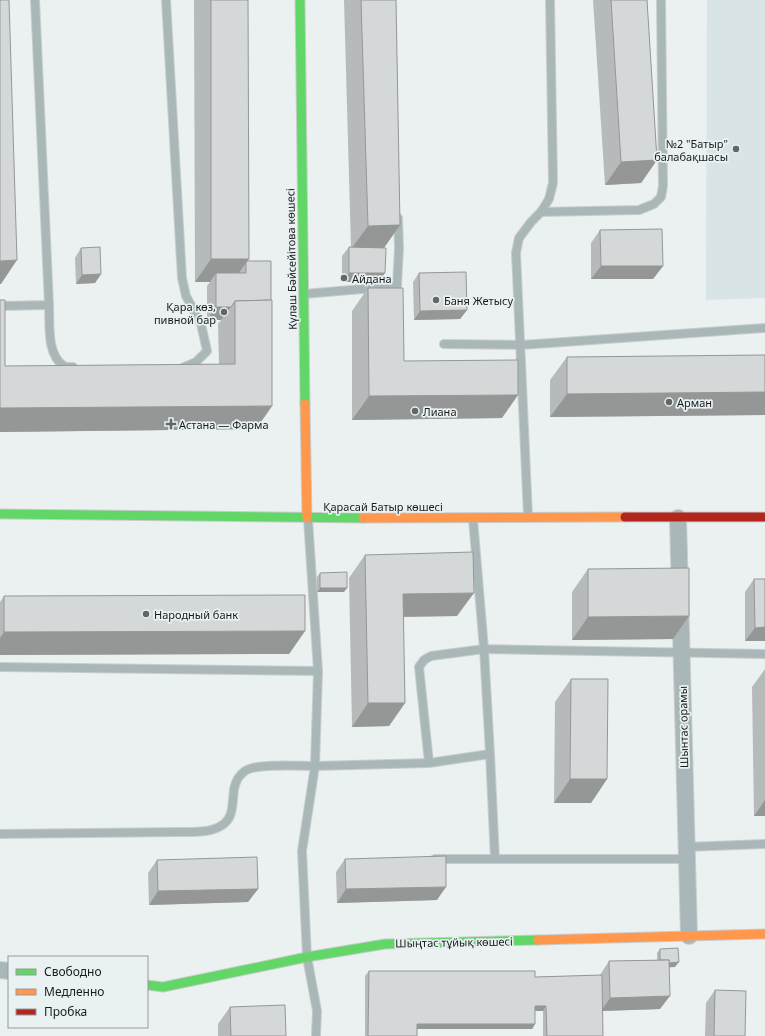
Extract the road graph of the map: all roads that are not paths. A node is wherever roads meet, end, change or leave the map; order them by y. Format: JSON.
{"nodes":[{"id":1,"x":35,"y":0,"type":"edge"},
{"id":2,"x":166,"y":0,"type":"edge"},
{"id":3,"x":300,"y":0,"type":"edge"},
{"id":4,"x":550,"y":0,"type":"edge"},
{"id":5,"x":661,"y":0,"type":"edge"},
{"id":6,"x":398,"y":208,"type":"edge"},
{"id":7,"x":541,"y":212,"type":"junction"},
{"id":8,"x":303,"y":294,"type":"junction"},
{"id":9,"x":49,"y":305,"type":"junction"},
{"id":10,"x":0,"y":306,"type":"edge"},
{"id":11,"x":765,"y":328,"type":"edge"},
{"id":12,"x":444,"y":344,"type":"dead end"},
{"id":13,"x":520,"y":345,"type":"junction"},
{"id":14,"x":79,"y":368,"type":"edge"},
{"id":15,"x":172,"y":370,"type":"edge"},
{"id":16,"x":0,"y":514,"type":"edge"},
{"id":17,"x":528,"y":517,"type":"junction"},
{"id":18,"x":765,"y":517,"type":"edge"},
{"id":19,"x":308,"y":518,"type":"junction"},
{"id":20,"x":473,"y":518,"type":"junction"},
{"id":21,"x":678,"y":518,"type":"junction"},
{"id":22,"x":484,"y":649,"type":"junction"},
{"id":23,"x":682,"y":653,"type":"junction"},
{"id":24,"x":765,"y":654,"type":"edge"},
{"id":25,"x":0,"y":668,"type":"edge"},
{"id":26,"x":318,"y":671,"type":"junction"},
{"id":27,"x":490,"y":754,"type":"junction"},
{"id":28,"x":429,"y":764,"type":"junction"},
{"id":29,"x":314,"y":766,"type":"junction"},
{"id":30,"x":0,"y":834,"type":"edge"},
{"id":31,"x":765,"y":844,"type":"edge"},
{"id":32,"x":686,"y":853,"type":"junction"},
{"id":33,"x":425,"y":859,"type":"edge"},
{"id":34,"x":495,"y":859,"type":"junction"},
{"id":35,"x":765,"y":934,"type":"edge"},
{"id":36,"x":689,"y":936,"type":"junction"},
{"id":37,"x":307,"y":957,"type":"junction"},
{"id":38,"x":148,"y":985,"type":"edge"},
{"id":39,"x":316,"y":1036,"type":"edge"}],
"edges":[{"from":1,"to":9,"type":"lane"},
{"from":2,"to":15,"type":"lane"},
{"from":3,"to":8,"type":"street","name":"Күләш Бәйсейітова көшесі"},
{"from":4,"to":7,"type":"lane"},
{"from":5,"to":7,"type":"lane"},
{"from":6,"to":8,"type":"lane"},
{"from":7,"to":13,"type":"lane"},
{"from":8,"to":19,"type":"street","name":"Күләш Бәйсейітова көшесі"},
{"from":9,"to":10,"type":"lane"},
{"from":9,"to":14,"type":"lane"},
{"from":11,"to":13,"type":"lane"},
{"from":12,"to":13,"type":"lane"},
{"from":13,"to":17,"type":"lane"},
{"from":16,"to":19,"type":"street","name":"Қарасай Батыр көшесі"},
{"from":17,"to":20,"type":"street","name":"Қарасай Батыр көшесі"},
{"from":17,"to":21,"type":"street","name":"Қарасай Батыр көшесі"},
{"from":18,"to":21,"type":"street","name":"Қарасай Батыр көшесі"},
{"from":19,"to":20,"type":"street","name":"Қарасай Батыр көшесі"},
{"from":19,"to":26,"type":"lane"},
{"from":20,"to":22,"type":"lane"},
{"from":21,"to":23,"type":"street","name":"Шынтас орамы"},
{"from":22,"to":23,"type":"lane"},
{"from":22,"to":27,"type":"lane"},
{"from":22,"to":28,"type":"lane"},
{"from":23,"to":24,"type":"lane"},
{"from":23,"to":32,"type":"street","name":"Шынтас орамы"},
{"from":25,"to":26,"type":"lane"},
{"from":26,"to":29,"type":"lane"},
{"from":27,"to":28,"type":"lane"},
{"from":27,"to":34,"type":"lane"},
{"from":28,"to":29,"type":"lane"},
{"from":29,"to":30,"type":"lane"},
{"from":29,"to":37,"type":"lane"},
{"from":31,"to":32,"type":"lane"},
{"from":32,"to":34,"type":"lane"},
{"from":32,"to":36,"type":"street","name":"Шынтас орамы"},
{"from":33,"to":34,"type":"lane"},
{"from":35,"to":36,"type":"street","name":"Шыңтас тұйық көшесі"},
{"from":36,"to":37,"type":"street","name":"Шыңтас тұйық көшесі"},
{"from":37,"to":38,"type":"street","name":"Шыңтас тұйық көшесі"},
{"from":37,"to":39,"type":"lane"}]}
